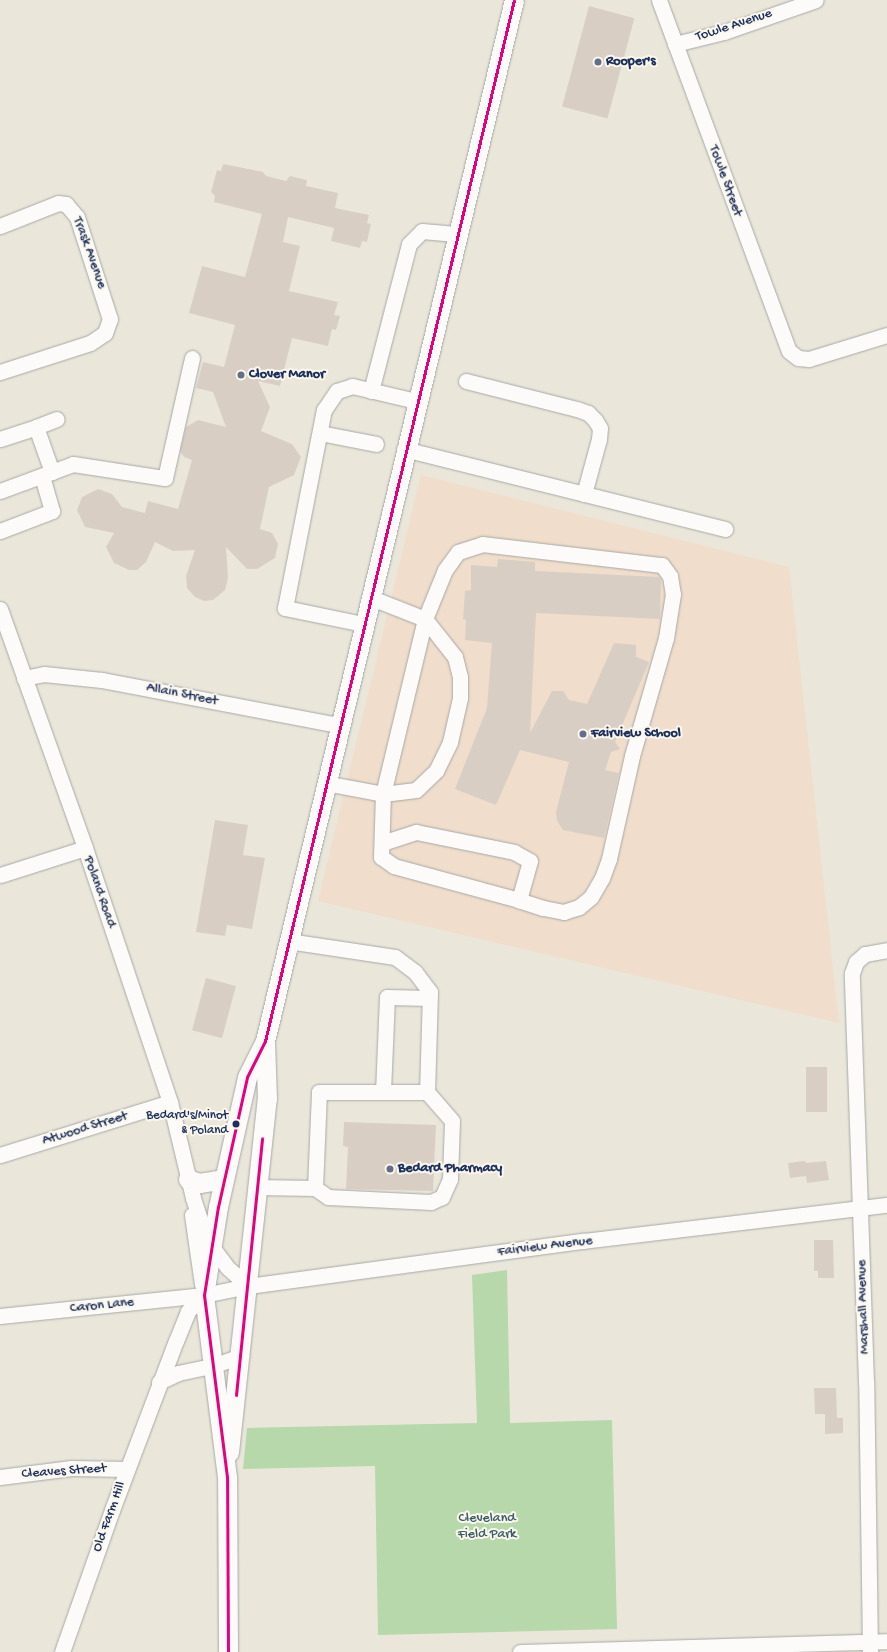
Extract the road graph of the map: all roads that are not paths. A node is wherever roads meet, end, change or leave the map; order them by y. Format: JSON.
{"nodes":[{"id":1,"x":514,"y":0,"type":"edge"},
{"id":2,"x":659,"y":0,"type":"edge"},
{"id":3,"x":816,"y":0,"type":"edge"},
{"id":4,"x":675,"y":44,"type":"junction"},
{"id":5,"x":0,"y":226,"type":"edge"},
{"id":6,"x":456,"y":234,"type":"junction"},
{"id":7,"x":887,"y":335,"type":"edge"},
{"id":8,"x":192,"y":358,"type":"dead end"},
{"id":9,"x":0,"y":372,"type":"edge"},
{"id":10,"x":466,"y":381,"type":"dead end"},
{"id":11,"x":371,"y":391,"type":"junction"},
{"id":12,"x":416,"y":401,"type":"junction"},
{"id":13,"x":56,"y":419,"type":"dead end"},
{"id":14,"x":36,"y":427,"type":"junction"},
{"id":15,"x":320,"y":433,"type":"junction"},
{"id":16,"x":0,"y":439,"type":"edge"},
{"id":17,"x":376,"y":444,"type":"dead end"},
{"id":18,"x":404,"y":449,"type":"junction"},
{"id":19,"x":47,"y":474,"type":"junction"},
{"id":20,"x":0,"y":491,"type":"edge"},
{"id":21,"x":584,"y":494,"type":"junction"},
{"id":22,"x":725,"y":529,"type":"dead end"},
{"id":23,"x":0,"y":531,"type":"edge"},
{"id":24,"x":369,"y":597,"type":"junction"},
{"id":25,"x":0,"y":609,"type":"edge"},
{"id":26,"x":425,"y":619,"type":"junction"},
{"id":27,"x":363,"y":624,"type":"junction"},
{"id":28,"x":24,"y":678,"type":"junction"},
{"id":29,"x":338,"y":725,"type":"junction"},
{"id":30,"x":325,"y":783,"type":"junction"},
{"id":31,"x":384,"y":794,"type":"junction"},
{"id":32,"x":382,"y":843,"type":"junction"},
{"id":33,"x":85,"y":848,"type":"junction"},
{"id":34,"x":0,"y":875,"type":"edge"},
{"id":35,"x":520,"y":900,"type":"junction"},
{"id":36,"x":288,"y":941,"type":"junction"},
{"id":37,"x":887,"y":950,"type":"edge"},
{"id":38,"x":429,"y":998,"type":"junction"},
{"id":39,"x":265,"y":1040,"type":"junction"},
{"id":40,"x":383,"y":1092,"type":"junction"},
{"id":41,"x":427,"y":1092,"type":"junction"},
{"id":42,"x":170,"y":1102,"type":"junction"},
{"id":43,"x":0,"y":1155,"type":"edge"},
{"id":44,"x":188,"y":1178,"type":"junction"},
{"id":45,"x":223,"y":1179,"type":"junction"},
{"id":46,"x":256,"y":1187,"type":"junction"},
{"id":47,"x":315,"y":1188,"type":"junction"},
{"id":48,"x":887,"y":1205,"type":"edge"},
{"id":49,"x":860,"y":1209,"type":"junction"},
{"id":50,"x":212,"y":1247,"type":"junction"},
{"id":51,"x":248,"y":1286,"type":"junction"},
{"id":52,"x":204,"y":1295,"type":"junction"},
{"id":53,"x":0,"y":1316,"type":"edge"},
{"id":54,"x":240,"y":1356,"type":"junction"},
{"id":55,"x":212,"y":1366,"type":"junction"},
{"id":56,"x":160,"y":1382,"type":"junction"},
{"id":57,"x":127,"y":1469,"type":"junction"},
{"id":58,"x":0,"y":1477,"type":"edge"},
{"id":59,"x":227,"y":1477,"type":"junction"},
{"id":60,"x":887,"y":1642,"type":"edge"},
{"id":61,"x":871,"y":1647,"type":"edge"},
{"id":62,"x":62,"y":1652,"type":"edge"},
{"id":63,"x":228,"y":1652,"type":"edge"},
{"id":64,"x":520,"y":1652,"type":"edge"}],
"edges":[{"from":1,"to":6,"type":"main road"},
{"from":2,"to":4,"type":"street","name":"Towle Street"},
{"from":3,"to":4,"type":"street","name":"Towle Avenue"},
{"from":4,"to":7,"type":"street","name":"Towle Street"},
{"from":5,"to":9,"type":"street","name":"Trask Avenue"},
{"from":6,"to":11,"type":"street"},
{"from":6,"to":12,"type":"main road"},
{"from":8,"to":19,"type":"street"},
{"from":10,"to":21,"type":"street"},
{"from":11,"to":12,"type":"street"},
{"from":11,"to":15,"type":"street"},
{"from":12,"to":18,"type":"main road"},
{"from":13,"to":14,"type":"street"},
{"from":14,"to":16,"type":"street"},
{"from":14,"to":19,"type":"street"},
{"from":15,"to":17,"type":"street"},
{"from":15,"to":27,"type":"street"},
{"from":18,"to":21,"type":"street"},
{"from":18,"to":24,"type":"main road"},
{"from":19,"to":20,"type":"street"},
{"from":19,"to":23,"type":"street"},
{"from":21,"to":22,"type":"street"},
{"from":24,"to":26,"type":"street"},
{"from":24,"to":27,"type":"main road"},
{"from":25,"to":28,"type":"street","name":"Poland Road"},
{"from":26,"to":31,"type":"street"},
{"from":26,"to":31,"type":"street"},
{"from":26,"to":35,"type":"street"},
{"from":27,"to":29,"type":"main road"},
{"from":28,"to":29,"type":"street","name":"Allain Street"},
{"from":28,"to":33,"type":"street","name":"Poland Road"},
{"from":29,"to":30,"type":"main road"},
{"from":30,"to":31,"type":"street"},
{"from":30,"to":36,"type":"main road"},
{"from":31,"to":32,"type":"street"},
{"from":32,"to":35,"type":"street"},
{"from":32,"to":35,"type":"street"},
{"from":33,"to":34,"type":"street"},
{"from":33,"to":42,"type":"street","name":"Poland Road"},
{"from":36,"to":38,"type":"street"},
{"from":36,"to":39,"type":"main road"},
{"from":37,"to":49,"type":"street","name":"Marshall Avenue"},
{"from":38,"to":40,"type":"street"},
{"from":38,"to":41,"type":"street"},
{"from":39,"to":45,"type":"main road"},
{"from":39,"to":46,"type":"main road"},
{"from":40,"to":41,"type":"street"},
{"from":40,"to":47,"type":"street"},
{"from":41,"to":47,"type":"street"},
{"from":42,"to":43,"type":"street","name":"Atwood Street"},
{"from":42,"to":44,"type":"street","name":"Poland Road"},
{"from":44,"to":45,"type":"main road"},
{"from":44,"to":50,"type":"street","name":"Poland Road"},
{"from":44,"to":52,"type":"street","name":"Poland Road"},
{"from":45,"to":50,"type":"main road"},
{"from":46,"to":47,"type":"street"},
{"from":46,"to":51,"type":"main road"},
{"from":48,"to":49,"type":"street","name":"Fairview Avenue"},
{"from":49,"to":51,"type":"street","name":"Fairview Avenue"},
{"from":49,"to":61,"type":"street","name":"Marshall Avenue"},
{"from":50,"to":51,"type":"street","name":"Poland Road"},
{"from":50,"to":52,"type":"main road"},
{"from":51,"to":52,"type":"street","name":"Fairview Avenue"},
{"from":51,"to":54,"type":"main road"},
{"from":52,"to":53,"type":"street","name":"Caron Lane"},
{"from":52,"to":55,"type":"main road"},
{"from":52,"to":56,"type":"street","name":"Old Farm Hill"},
{"from":54,"to":55,"type":"street"},
{"from":54,"to":59,"type":"main road"},
{"from":55,"to":56,"type":"street"},
{"from":55,"to":59,"type":"main road"},
{"from":56,"to":57,"type":"street","name":"Old Farm Hill"},
{"from":57,"to":58,"type":"street","name":"Cleaves Street"},
{"from":57,"to":62,"type":"street","name":"Old Farm Hill"},
{"from":59,"to":63,"type":"main road"},
{"from":60,"to":61,"type":"street"},
{"from":61,"to":64,"type":"street"}]}
